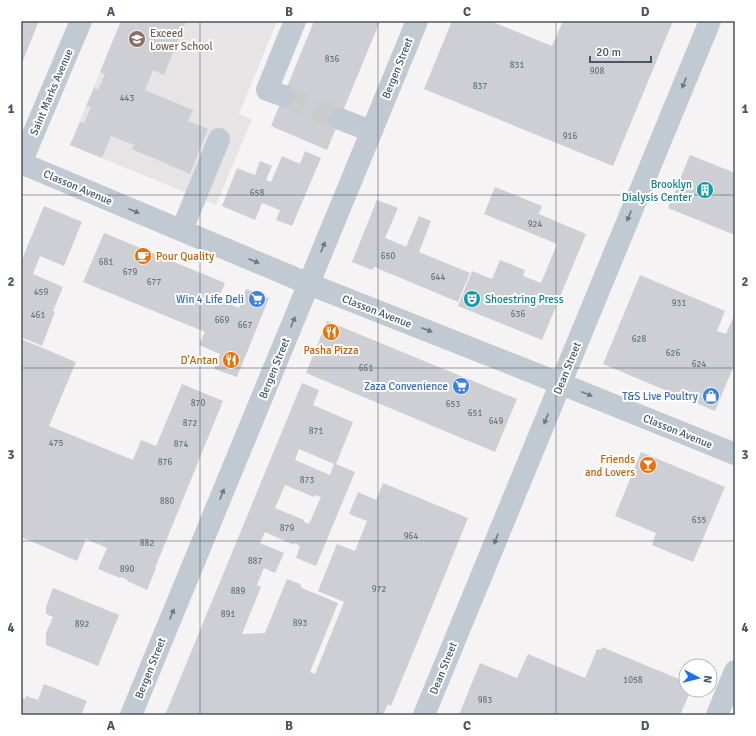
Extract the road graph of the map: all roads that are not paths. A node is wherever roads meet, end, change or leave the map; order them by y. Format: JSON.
{"nodes":[{"id":1,"x":81,"y":21,"type":"edge"},
{"id":2,"x":295,"y":21,"type":"edge"},
{"id":3,"x":417,"y":21,"type":"edge"},
{"id":4,"x":710,"y":21,"type":"edge"},
{"id":5,"x":284,"y":96,"type":"tunnel mouth"},
{"id":6,"x":340,"y":119,"type":"tunnel mouth"},
{"id":7,"x":371,"y":131,"type":"junction"},
{"id":8,"x":219,"y":139,"type":"dead end"},
{"id":9,"x":21,"y":163,"type":"edge"},
{"id":10,"x":182,"y":230,"type":"junction"},
{"id":11,"x":309,"y":284,"type":"junction"},
{"id":12,"x":560,"y":383,"type":"junction"},
{"id":13,"x":735,"y":454,"type":"edge"},
{"id":14,"x":735,"y":671,"type":"edge"},
{"id":15,"x":131,"y":715,"type":"edge"},
{"id":16,"x":424,"y":715,"type":"edge"},
{"id":17,"x":717,"y":715,"type":"edge"}],
"edges":[{"from":1,"to":9,"type":"street","name":"Saint Marks Avenue"},
{"from":2,"to":5,"type":"street"},
{"from":3,"to":7,"type":"street","name":"Bergen Street"},
{"from":4,"to":12,"type":"street","name":"Dean Street","one_way":true},
{"from":6,"to":7,"type":"street"},
{"from":11,"to":7,"type":"street","name":"Bergen Street","one_way":true},
{"from":8,"to":10,"type":"street"},
{"from":9,"to":10,"type":"street","name":"Classon Avenue","one_way":true},
{"from":10,"to":11,"type":"street","name":"Classon Avenue","one_way":true},
{"from":11,"to":12,"type":"street","name":"Classon Avenue","one_way":true},
{"from":15,"to":11,"type":"street","name":"Bergen Street","one_way":true},
{"from":12,"to":13,"type":"street","name":"Classon Avenue","one_way":true},
{"from":12,"to":16,"type":"street","name":"Dean Street","one_way":true},
{"from":14,"to":17,"type":"street"}]}
